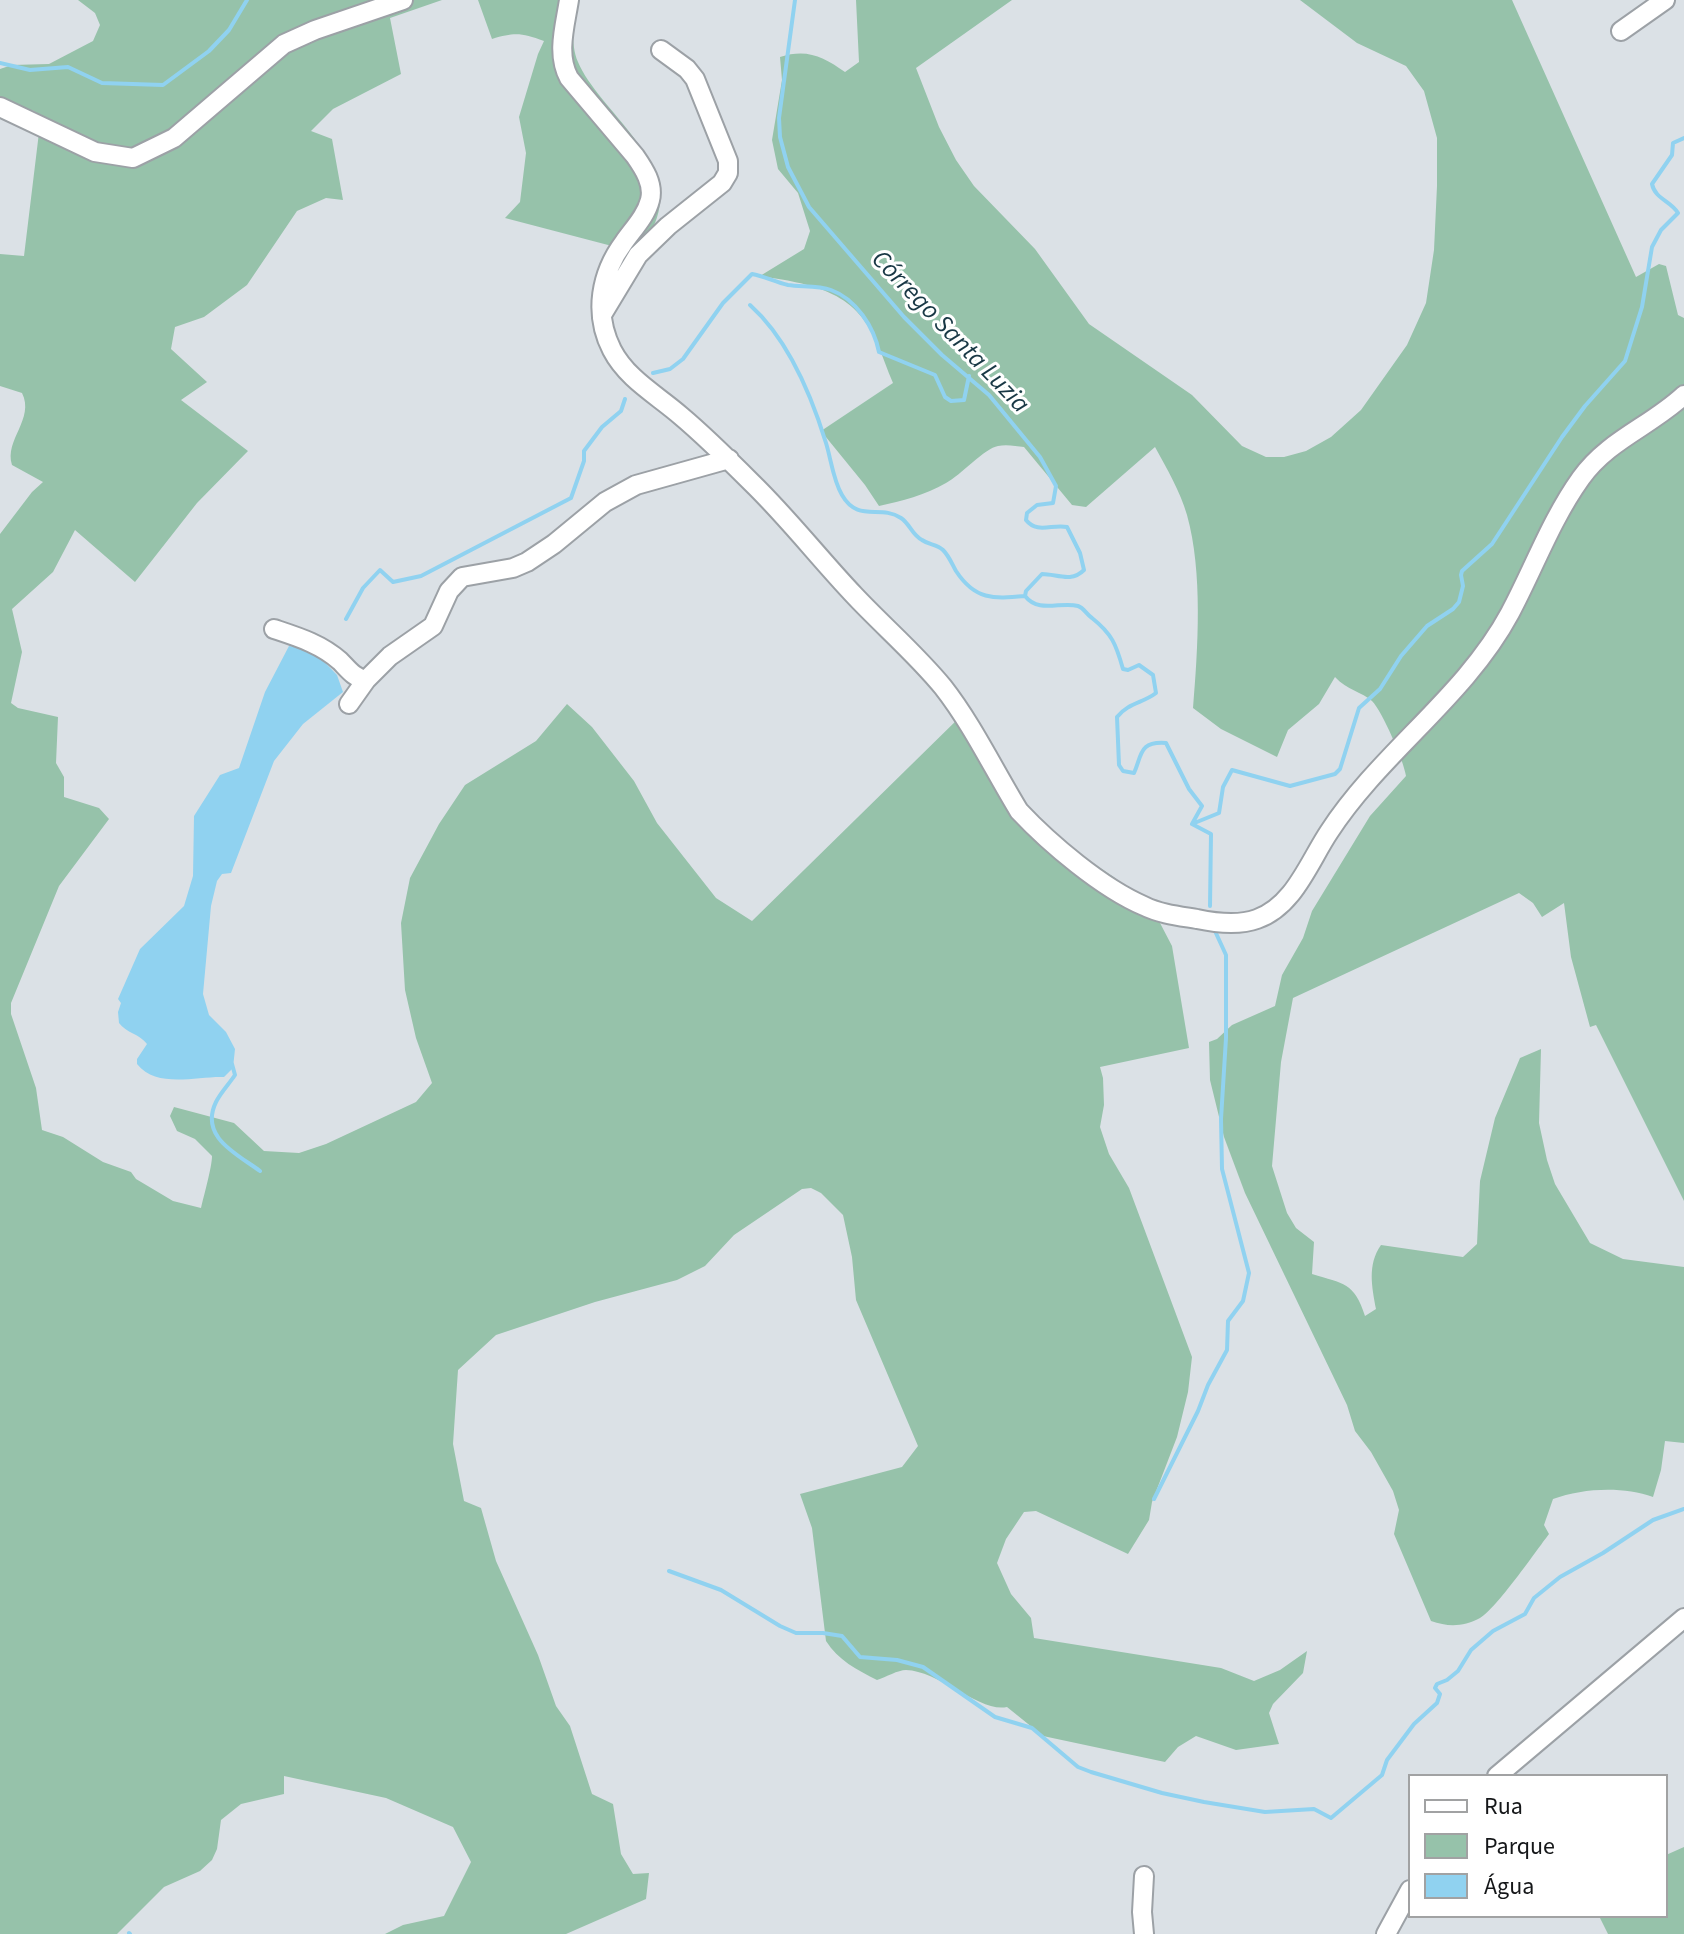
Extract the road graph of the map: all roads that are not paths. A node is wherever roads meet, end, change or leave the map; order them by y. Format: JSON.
{"nodes":[{"id":1,"x":403,"y":0,"type":"edge"},
{"id":2,"x":569,"y":0,"type":"edge"},
{"id":3,"x":1665,"y":0,"type":"edge"},
{"id":4,"x":1621,"y":31,"type":"dead end"},
{"id":5,"x":661,"y":50,"type":"dead end"},
{"id":6,"x":0,"y":107,"type":"edge"},
{"id":7,"x":603,"y":313,"type":"junction"},
{"id":8,"x":1684,"y":395,"type":"edge"},
{"id":9,"x":729,"y":459,"type":"junction"},
{"id":10,"x":274,"y":629,"type":"dead end"},
{"id":11,"x":366,"y":680,"type":"junction"},
{"id":12,"x":349,"y":704,"type":"dead end"},
{"id":13,"x":1684,"y":1618,"type":"edge"},
{"id":14,"x":1499,"y":1774,"type":"edge"},
{"id":15,"x":1144,"y":1876,"type":"dead end"},
{"id":16,"x":1408,"y":1894,"type":"edge"},
{"id":17,"x":1144,"y":1934,"type":"edge"},
{"id":18,"x":1386,"y":1934,"type":"edge"}],
"edges":[{"from":1,"to":6,"type":"street"},
{"from":2,"to":7,"type":"street"},
{"from":3,"to":4,"type":"street"},
{"from":5,"to":7,"type":"street"},
{"from":7,"to":9,"type":"street"},
{"from":8,"to":9,"type":"street"},
{"from":9,"to":11,"type":"street"},
{"from":10,"to":11,"type":"street"},
{"from":11,"to":12,"type":"street"},
{"from":13,"to":14,"type":"street"},
{"from":15,"to":17,"type":"street"},
{"from":16,"to":18,"type":"street"}]}
